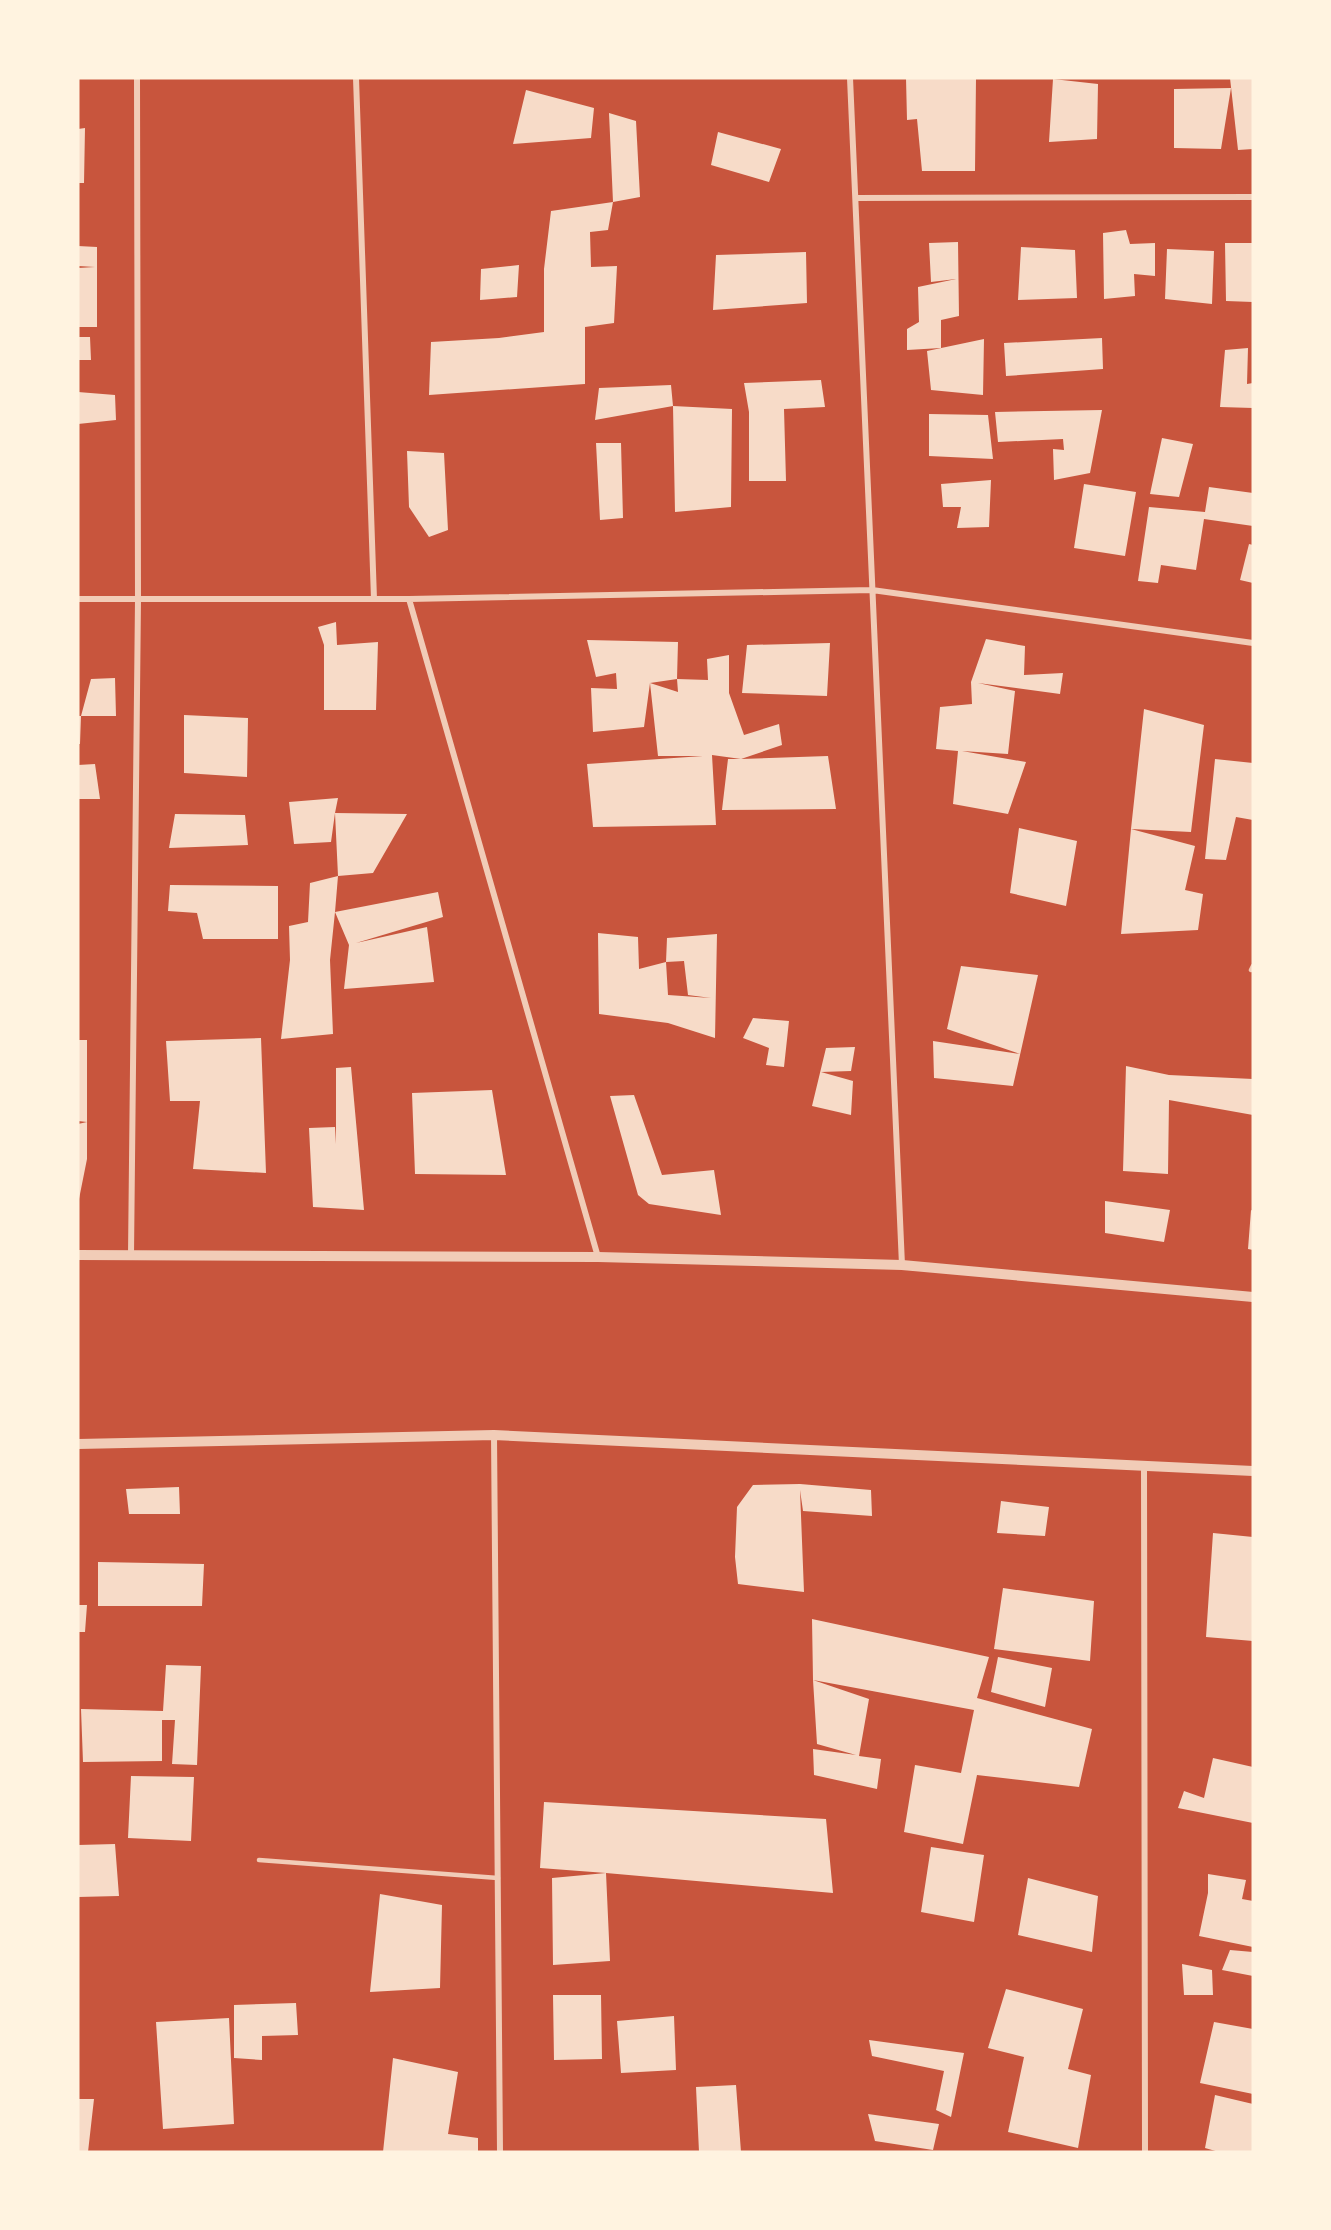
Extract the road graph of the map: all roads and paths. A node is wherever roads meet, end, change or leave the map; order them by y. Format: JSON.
{"nodes":[{"id":1,"x":137,"y":78,"type":"edge"},
{"id":2,"x":356,"y":78,"type":"edge"},
{"id":3,"x":850,"y":78,"type":"edge"},
{"id":4,"x":1253,"y":197,"type":"edge"},
{"id":5,"x":856,"y":198,"type":"junction"},
{"id":6,"x":872,"y":590,"type":"junction"},
{"id":7,"x":78,"y":599,"type":"edge"},
{"id":8,"x":374,"y":599,"type":"junction"},
{"id":9,"x":410,"y":599,"type":"junction"},
{"id":10,"x":138,"y":600,"type":"junction"},
{"id":11,"x":1253,"y":643,"type":"edge"},
{"id":12,"x":78,"y":1255,"type":"edge"},
{"id":13,"x":131,"y":1255,"type":"junction"},
{"id":14,"x":598,"y":1257,"type":"junction"},
{"id":15,"x":902,"y":1265,"type":"junction"},
{"id":16,"x":1253,"y":1297,"type":"edge"},
{"id":17,"x":494,"y":1435,"type":"junction"},
{"id":18,"x":78,"y":1444,"type":"edge"},
{"id":19,"x":1144,"y":1466,"type":"junction"},
{"id":20,"x":1253,"y":1471,"type":"edge"},
{"id":21,"x":260,"y":1860,"type":"dead end"},
{"id":22,"x":498,"y":1878,"type":"junction"},
{"id":23,"x":500,"y":2152,"type":"edge"},
{"id":24,"x":1145,"y":2152,"type":"edge"}],
"edges":[{"from":1,"to":10,"type":"street"},
{"from":2,"to":8,"type":"street"},
{"from":3,"to":5,"type":"street"},
{"from":4,"to":5,"type":"street"},
{"from":5,"to":6,"type":"street"},
{"from":6,"to":9,"type":"street"},
{"from":6,"to":11,"type":"street"},
{"from":6,"to":15,"type":"street"},
{"from":7,"to":10,"type":"street"},
{"from":8,"to":9,"type":"street"},
{"from":8,"to":10,"type":"street"},
{"from":9,"to":14,"type":"street"},
{"from":10,"to":13,"type":"street"},
{"from":12,"to":13,"type":"street"},
{"from":13,"to":14,"type":"street"},
{"from":14,"to":15,"type":"street"},
{"from":15,"to":16,"type":"street"},
{"from":17,"to":18,"type":"street"},
{"from":17,"to":19,"type":"street"},
{"from":17,"to":22,"type":"street"},
{"from":19,"to":20,"type":"street"},
{"from":19,"to":24,"type":"street"},
{"from":21,"to":22,"type":"lane"},
{"from":22,"to":23,"type":"street"}]}
